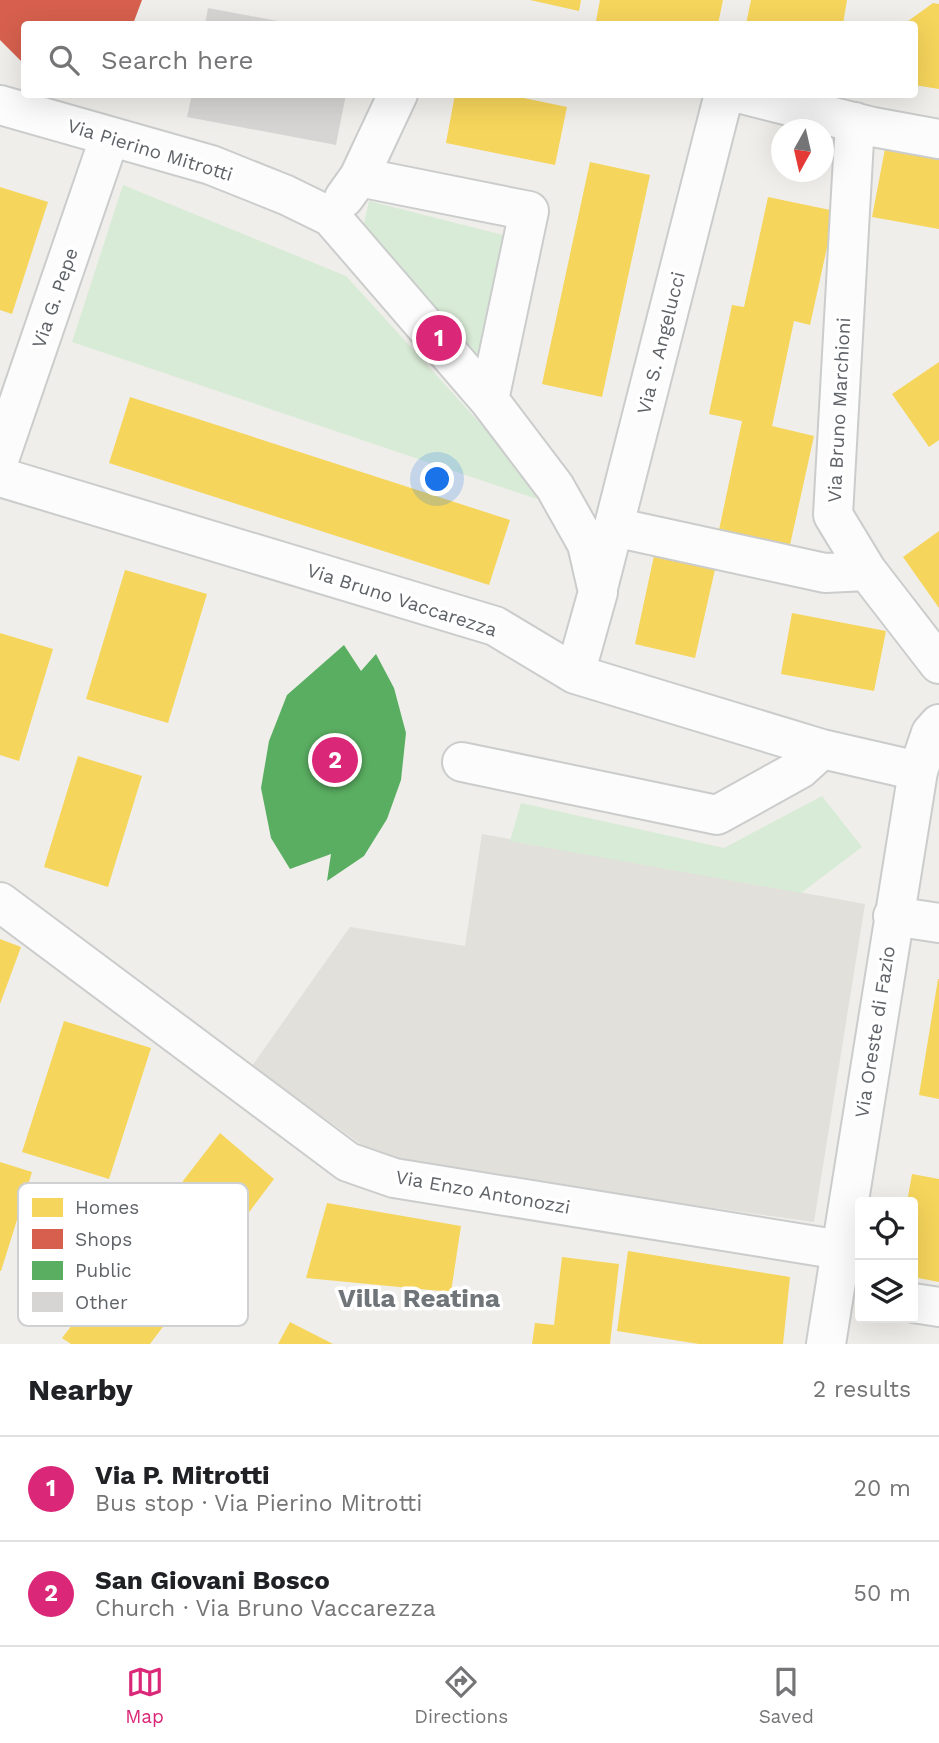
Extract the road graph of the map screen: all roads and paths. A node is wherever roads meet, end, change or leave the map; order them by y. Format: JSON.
{"nodes":[{"id":1,"x":396,"y":98,"type":"edge"},
{"id":2,"x":723,"y":98,"type":"edge"},
{"id":3,"x":758,"y":98,"type":"edge"},
{"id":4,"x":0,"y":105,"type":"edge"},
{"id":5,"x":855,"y":122,"type":"junction"},
{"id":6,"x":109,"y":139,"type":"junction"},
{"id":7,"x":939,"y":139,"type":"edge"},
{"id":8,"x":359,"y":177,"type":"junction"},
{"id":9,"x":331,"y":217,"type":"junction"},
{"id":10,"x":489,"y":400,"type":"junction"},
{"id":11,"x":0,"y":457,"type":"edge"},
{"id":12,"x":0,"y":477,"type":"edge"},
{"id":13,"x":614,"y":527,"type":"junction"},
{"id":14,"x":867,"y":571,"type":"junction"},
{"id":15,"x":598,"y":592,"type":"junction"},
{"id":16,"x":939,"y":664,"type":"edge"},
{"id":17,"x":575,"y":674,"type":"junction"},
{"id":18,"x":939,"y":724,"type":"edge"},
{"id":19,"x":822,"y":749,"type":"junction"},
{"id":20,"x":462,"y":762,"type":"dead end"},
{"id":21,"x":918,"y":771,"type":"junction"},
{"id":22,"x":0,"y":902,"type":"edge"},
{"id":23,"x":893,"y":916,"type":"junction"},
{"id":24,"x":939,"y":923,"type":"edge"},
{"id":25,"x":842,"y":1250,"type":"junction"},
{"id":26,"x":848,"y":1293,"type":"edge"},
{"id":27,"x":918,"y":1304,"type":"edge"},
{"id":28,"x":939,"y":1307,"type":"edge"},
{"id":29,"x":826,"y":1344,"type":"edge"}],
"edges":[{"from":1,"to":8,"type":"street"},
{"from":2,"to":13,"type":"street","name":"Via S. Angelucci"},
{"from":3,"to":5,"type":"street"},
{"from":4,"to":6,"type":"street","name":"Via Pierino Mitrotti"},
{"from":5,"to":7,"type":"street"},
{"from":5,"to":14,"type":"street","name":"Via Bruno Marchioni"},
{"from":6,"to":9,"type":"street","name":"Via Pierino Mitrotti"},
{"from":6,"to":11,"type":"street","name":"Via G. Pepe"},
{"from":8,"to":9,"type":"street"},
{"from":8,"to":10,"type":"street"},
{"from":9,"to":10,"type":"street","name":"Via Pierino Mitrotti"},
{"from":10,"to":15,"type":"street","name":"Via Pierino Mitrotti"},
{"from":12,"to":17,"type":"street","name":"Via Bruno Vaccarezza"},
{"from":13,"to":14,"type":"street"},
{"from":13,"to":15,"type":"street","name":"Via S. Angelucci"},
{"from":14,"to":16,"type":"street","name":"Via Bruno Marchioni"},
{"from":15,"to":17,"type":"street","name":"Via Pierino Mitrotti"},
{"from":17,"to":19,"type":"street","name":"Via Bruno Vaccarezza"},
{"from":18,"to":21,"type":"street","name":"Via Oreste di Fazio"},
{"from":19,"to":20,"type":"street"},
{"from":19,"to":21,"type":"street","name":"Via Bruno Vaccarezza"},
{"from":21,"to":23,"type":"street","name":"Via Oreste di Fazio"},
{"from":22,"to":25,"type":"street","name":"Via Enzo Antonozzi"},
{"from":23,"to":24,"type":"street"},
{"from":23,"to":25,"type":"street","name":"Via Oreste di Fazio"},
{"from":25,"to":26,"type":"street","name":"Via Oreste di Fazio"},
{"from":26,"to":29,"type":"street","name":"Via Oreste di Fazio"},
{"from":27,"to":28,"type":"street"}]}
